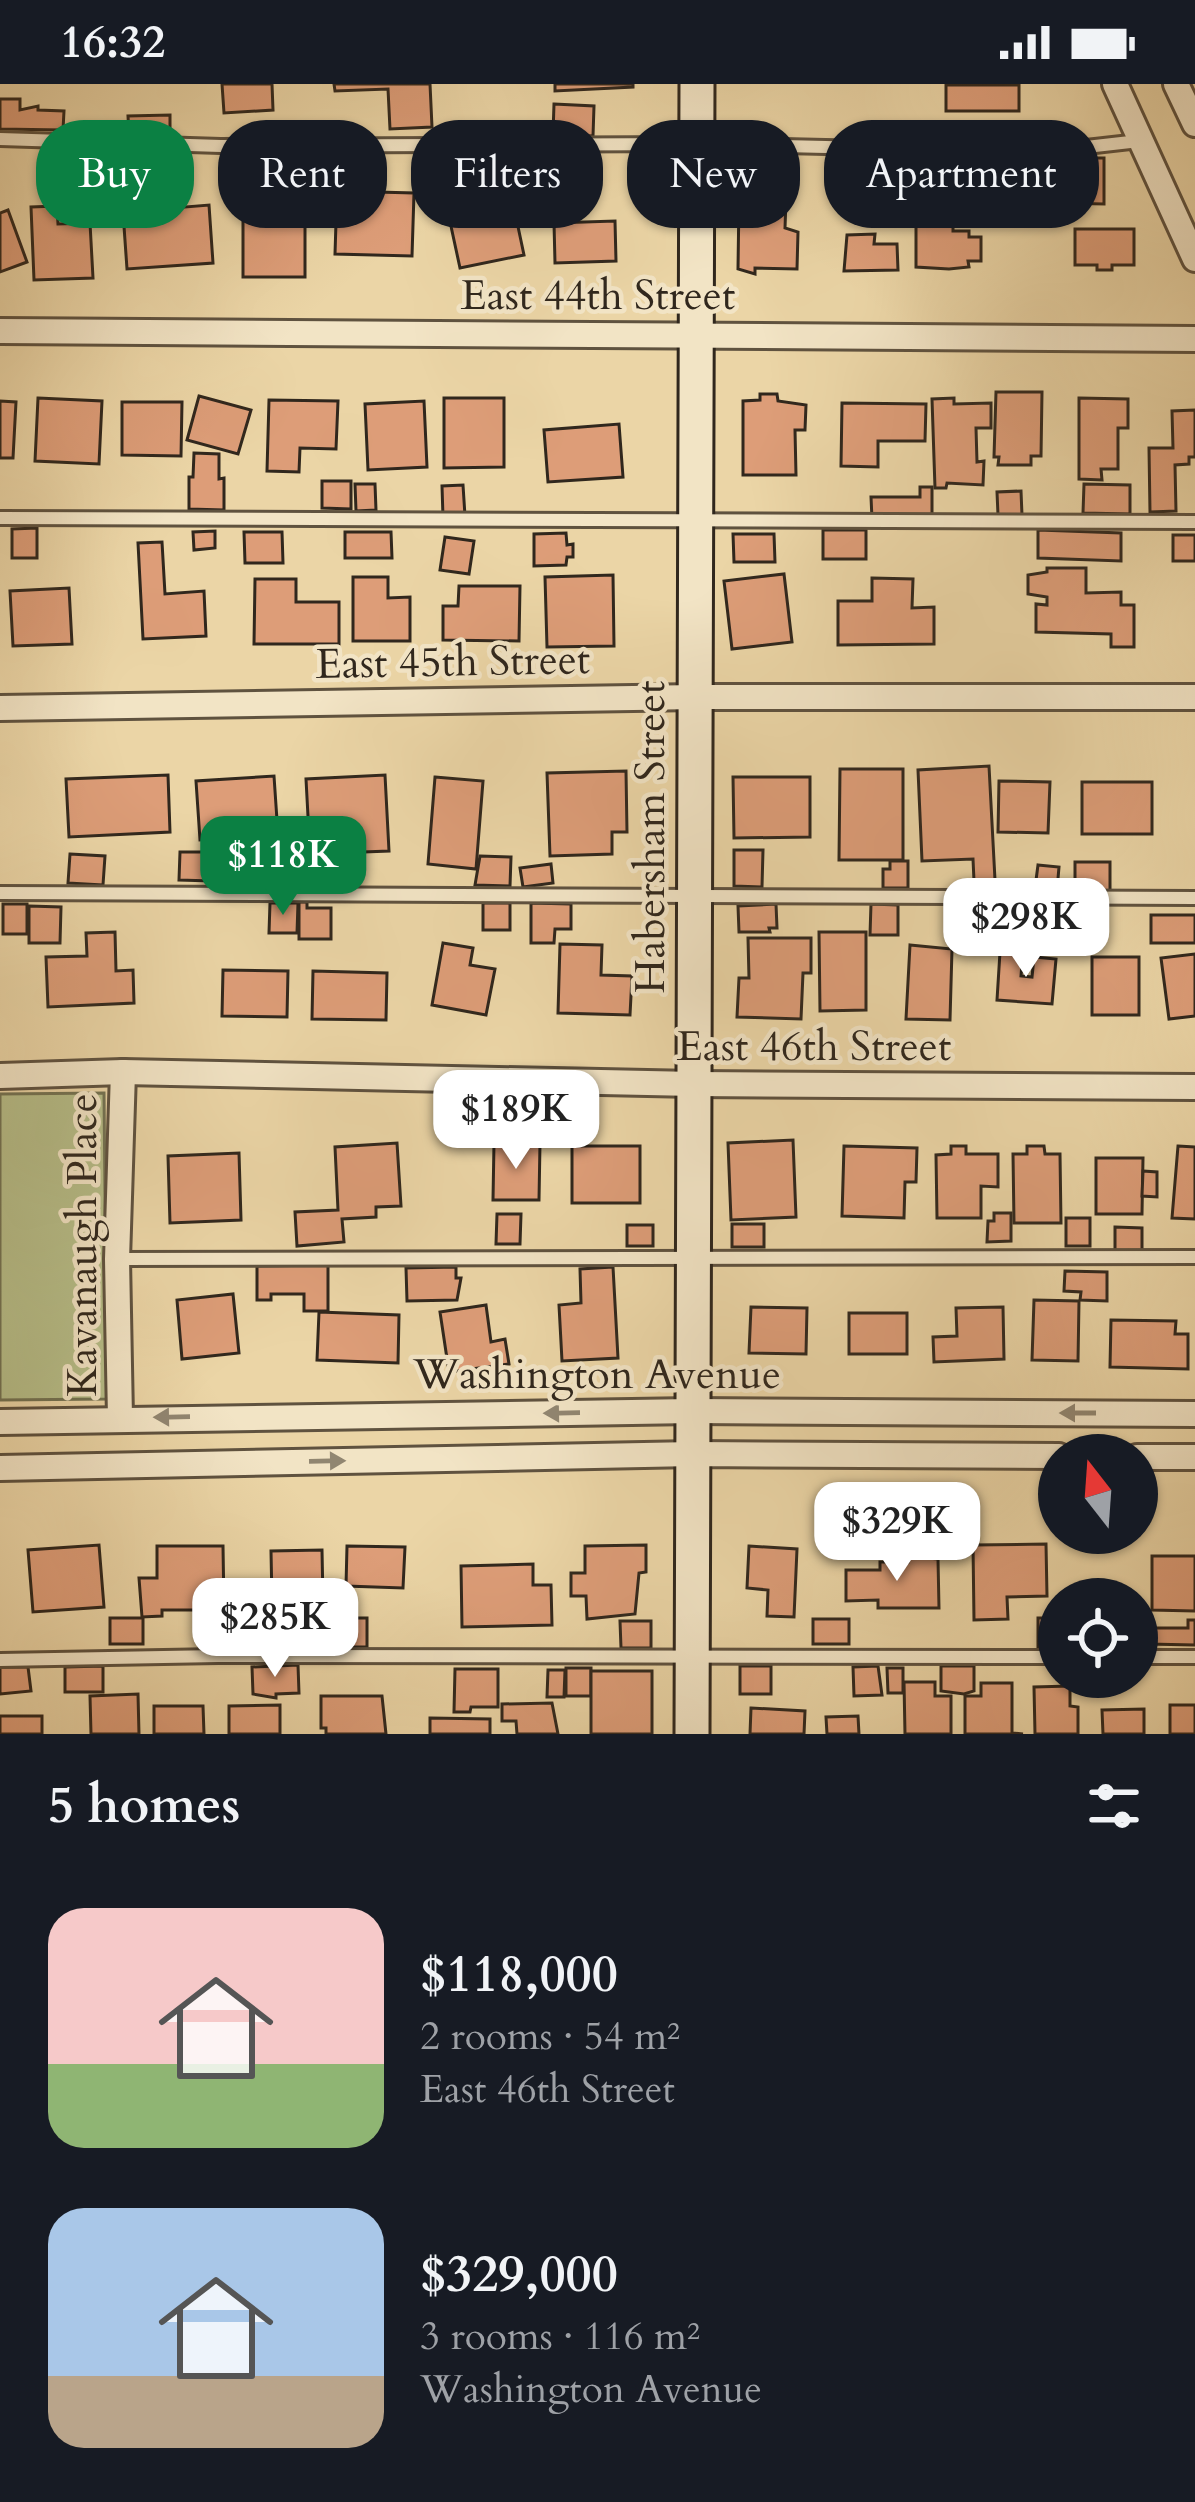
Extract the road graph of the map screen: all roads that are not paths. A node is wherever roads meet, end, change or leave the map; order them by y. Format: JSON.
{"nodes":[{"id":1,"x":698,"y":84,"type":"edge"},
{"id":2,"x":1115,"y":84,"type":"edge"},
{"id":3,"x":1176,"y":84,"type":"edge"},
{"id":4,"x":697,"y":120,"type":"edge"},
{"id":5,"x":1195,"y":124,"type":"edge"},
{"id":6,"x":0,"y":139,"type":"edge"},
{"id":7,"x":1139,"y":141,"type":"junction"},
{"id":8,"x":627,"y":145,"type":"edge"},
{"id":9,"x":800,"y":147,"type":"edge"},
{"id":10,"x":697,"y":228,"type":"edge"},
{"id":11,"x":1195,"y":260,"type":"edge"},
{"id":12,"x":0,"y":332,"type":"edge"},
{"id":13,"x":696,"y":334,"type":"junction"},
{"id":14,"x":1195,"y":339,"type":"edge"},
{"id":15,"x":0,"y":518,"type":"edge"},
{"id":16,"x":696,"y":520,"type":"junction"},
{"id":17,"x":1195,"y":522,"type":"edge"},
{"id":18,"x":695,"y":697,"type":"junction"},
{"id":19,"x":1195,"y":697,"type":"edge"},
{"id":20,"x":0,"y":708,"type":"edge"},
{"id":21,"x":0,"y":893,"type":"edge"},
{"id":22,"x":695,"y":893,"type":"junction"},
{"id":23,"x":1195,"y":898,"type":"edge"},
{"id":24,"x":122,"y":1072,"type":"junction"},
{"id":25,"x":0,"y":1076,"type":"edge"},
{"id":26,"x":694,"y":1084,"type":"junction"},
{"id":27,"x":1195,"y":1087,"type":"edge"},
{"id":28,"x":1195,"y":1257,"type":"edge"},
{"id":29,"x":694,"y":1258,"type":"junction"},
{"id":30,"x":117,"y":1259,"type":"junction"},
{"id":31,"x":693,"y":1411,"type":"junction"},
{"id":32,"x":1195,"y":1414,"type":"edge"},
{"id":33,"x":120,"y":1418,"type":"junction"},
{"id":34,"x":0,"y":1422,"type":"edge"},
{"id":35,"x":693,"y":1454,"type":"junction"},
{"id":36,"x":1038,"y":1456,"type":"edge"},
{"id":37,"x":1158,"y":1456,"type":"edge"},
{"id":38,"x":1195,"y":1457,"type":"edge"},
{"id":39,"x":0,"y":1468,"type":"edge"},
{"id":40,"x":1038,"y":1657,"type":"edge"},
{"id":41,"x":1158,"y":1657,"type":"edge"},
{"id":42,"x":1195,"y":1657,"type":"edge"},
{"id":43,"x":693,"y":1658,"type":"junction"},
{"id":44,"x":0,"y":1660,"type":"edge"},
{"id":45,"x":692,"y":1734,"type":"edge"}],
"edges":[{"from":1,"to":4,"type":"street","name":"Habersham Street"},
{"from":2,"to":7,"type":"street"},
{"from":3,"to":5,"type":"street"},
{"from":6,"to":8,"type":"lane"},
{"from":7,"to":9,"type":"lane"},
{"from":7,"to":11,"type":"street"},
{"from":10,"to":13,"type":"street","name":"Habersham Street"},
{"from":12,"to":13,"type":"street","name":"East 44th Street"},
{"from":13,"to":14,"type":"street","name":"East 44th Street"},
{"from":13,"to":16,"type":"street","name":"Habersham Street"},
{"from":15,"to":16,"type":"lane"},
{"from":16,"to":17,"type":"lane"},
{"from":16,"to":18,"type":"street","name":"Habersham Street"},
{"from":18,"to":19,"type":"street","name":"East 45th Street"},
{"from":18,"to":20,"type":"street","name":"East 45th Street"},
{"from":18,"to":22,"type":"street","name":"Habersham Street"},
{"from":21,"to":22,"type":"lane"},
{"from":22,"to":23,"type":"lane"},
{"from":22,"to":26,"type":"street","name":"Habersham Street"},
{"from":24,"to":25,"type":"street","name":"East 46th Street"},
{"from":24,"to":26,"type":"street","name":"East 46th Street"},
{"from":24,"to":30,"type":"street","name":"Kavanaugh Place"},
{"from":26,"to":27,"type":"street","name":"East 46th Street"},
{"from":26,"to":29,"type":"street","name":"Habersham Street"},
{"from":28,"to":29,"type":"lane"},
{"from":29,"to":30,"type":"lane"},
{"from":29,"to":31,"type":"street","name":"Habersham Street"},
{"from":30,"to":33,"type":"street","name":"Kavanaugh Place"},
{"from":32,"to":31,"type":"street","name":"Washington Avenue","one_way":true},
{"from":31,"to":33,"type":"street","name":"Washington Avenue","one_way":true},
{"from":31,"to":35,"type":"street","name":"Habersham Street"},
{"from":33,"to":34,"type":"street","name":"Washington Avenue"},
{"from":35,"to":36,"type":"street","name":"Washington Avenue"},
{"from":39,"to":35,"type":"street","name":"Washington Avenue","one_way":true},
{"from":35,"to":43,"type":"street","name":"Habersham Street"},
{"from":37,"to":38,"type":"street"},
{"from":40,"to":43,"type":"lane"},
{"from":41,"to":42,"type":"lane"},
{"from":43,"to":44,"type":"lane"},
{"from":43,"to":45,"type":"street","name":"Habersham Street"}]}
